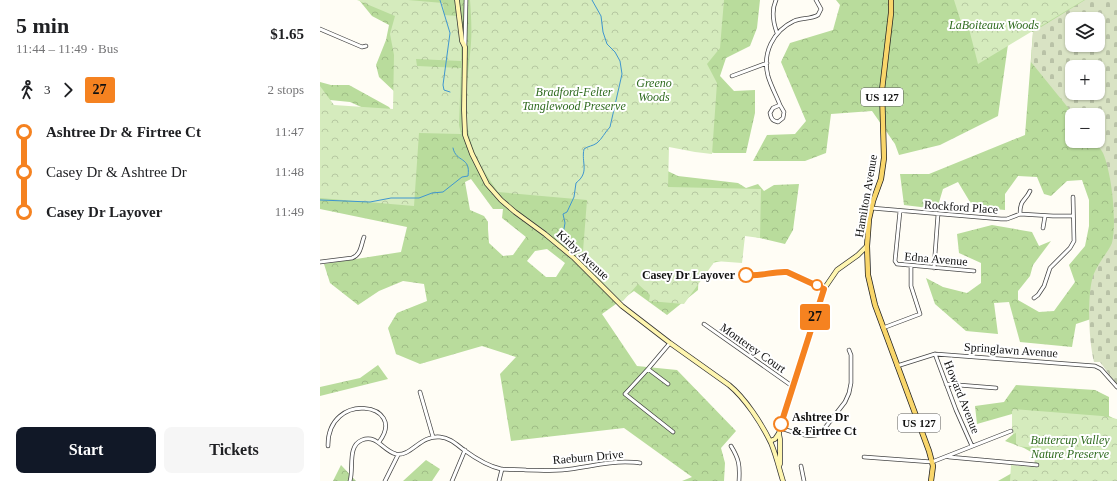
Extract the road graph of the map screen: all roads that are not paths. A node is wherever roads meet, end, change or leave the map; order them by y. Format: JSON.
{"nodes":[{"id":1,"x":457,"y":0,"type":"edge"},
{"id":2,"x":466,"y":0,"type":"edge"},
{"id":3,"x":776,"y":0,"type":"edge"},
{"id":4,"x":816,"y":0,"type":"edge"},
{"id":5,"x":891,"y":0,"type":"edge"},
{"id":6,"x":320,"y":29,"type":"edge"},
{"id":7,"x":777,"y":33,"type":"junction"},
{"id":8,"x":366,"y":46,"type":"dead end"},
{"id":9,"x":464,"y":47,"type":"junction"},
{"id":10,"x":767,"y":63,"type":"junction"},
{"id":11,"x":732,"y":76,"type":"dead end"},
{"id":12,"x":780,"y":105,"type":"junction"},
{"id":13,"x":1030,"y":191,"type":"dead end"},
{"id":14,"x":1073,"y":197,"type":"dead end"},
{"id":15,"x":872,"y":208,"type":"junction"},
{"id":16,"x":900,"y":211,"type":"junction"},
{"id":17,"x":938,"y":214,"type":"junction"},
{"id":18,"x":1020,"y":214,"type":"junction"},
{"id":19,"x":1045,"y":216,"type":"junction"},
{"id":20,"x":1073,"y":216,"type":"junction"},
{"id":21,"x":1043,"y":228,"type":"dead end"},
{"id":22,"x":364,"y":237,"type":"dead end"},
{"id":23,"x":867,"y":246,"type":"junction"},
{"id":24,"x":858,"y":255,"type":"junction"},
{"id":25,"x":867,"y":256,"type":"junction"},
{"id":26,"x":320,"y":262,"type":"edge"},
{"id":27,"x":911,"y":266,"type":"junction"},
{"id":28,"x":934,"y":268,"type":"junction"},
{"id":29,"x":974,"y":271,"type":"dead end"},
{"id":30,"x":744,"y":275,"type":"dead end"},
{"id":31,"x":824,"y":289,"type":"junction"},
{"id":32,"x":1034,"y":298,"type":"dead end"},
{"id":33,"x":704,"y":324,"type":"dead end"},
{"id":34,"x":883,"y":328,"type":"junction"},
{"id":35,"x":670,"y":343,"type":"junction"},
{"id":36,"x":849,"y":350,"type":"dead end"},
{"id":37,"x":934,"y":354,"type":"junction"},
{"id":38,"x":897,"y":366,"type":"junction"},
{"id":39,"x":648,"y":369,"type":"junction"},
{"id":40,"x":668,"y":384,"type":"dead end"},
{"id":41,"x":946,"y":384,"type":"junction"},
{"id":42,"x":792,"y":386,"type":"junction"},
{"id":43,"x":1117,"y":387,"type":"edge"},
{"id":44,"x":996,"y":388,"type":"dead end"},
{"id":45,"x":420,"y":392,"type":"dead end"},
{"id":46,"x":780,"y":428,"type":"junction"},
{"id":47,"x":1011,"y":431,"type":"dead end"},
{"id":48,"x":673,"y":432,"type":"dead end"},
{"id":49,"x":779,"y":433,"type":"junction"},
{"id":50,"x":433,"y":437,"type":"junction"},
{"id":51,"x":770,"y":441,"type":"junction"},
{"id":52,"x":379,"y":442,"type":"junction"},
{"id":53,"x":328,"y":446,"type":"dead end"},
{"id":54,"x":731,"y":446,"type":"dead end"},
{"id":55,"x":972,"y":446,"type":"junction"},
{"id":56,"x":465,"y":450,"type":"junction"},
{"id":57,"x":398,"y":455,"type":"junction"},
{"id":58,"x":948,"y":456,"type":"junction"},
{"id":59,"x":864,"y":457,"type":"dead end"},
{"id":60,"x":932,"y":462,"type":"junction"},
{"id":61,"x":640,"y":463,"type":"dead end"},
{"id":62,"x":1037,"y":465,"type":"dead end"},
{"id":63,"x":778,"y":466,"type":"junction"},
{"id":64,"x":800,"y":466,"type":"dead end"},
{"id":65,"x":502,"y":469,"type":"junction"},
{"id":66,"x":350,"y":481,"type":"edge"},
{"id":67,"x":385,"y":481,"type":"edge"},
{"id":68,"x":452,"y":481,"type":"edge"},
{"id":69,"x":499,"y":481,"type":"edge"},
{"id":70,"x":739,"y":481,"type":"edge"},
{"id":71,"x":783,"y":481,"type":"edge"},
{"id":72,"x":804,"y":481,"type":"edge"},
{"id":73,"x":931,"y":481,"type":"edge"}],
"edges":[{"from":1,"to":9,"type":"street","name":"Kirby Avenue"},
{"from":2,"to":9,"type":"street"},
{"from":3,"to":7,"type":"street"},
{"from":4,"to":7,"type":"street"},
{"from":5,"to":15,"type":"main road","name":"Hamilton Avenue","number":"US 127"},
{"from":6,"to":8,"type":"street"},
{"from":7,"to":10,"type":"street"},
{"from":9,"to":35,"type":"street","name":"Kirby Avenue"},
{"from":10,"to":11,"type":"street"},
{"from":10,"to":12,"type":"street"},
{"from":12,"to":12,"type":"street"},
{"from":13,"to":18,"type":"street"},
{"from":14,"to":20,"type":"street"},
{"from":15,"to":16,"type":"street","name":"Rockford Place"},
{"from":15,"to":23,"type":"main road","name":"Hamilton Avenue","number":"US 127"},
{"from":16,"to":17,"type":"street","name":"Rockford Place"},
{"from":16,"to":27,"type":"street","name":"Edna Avenue"},
{"from":17,"to":18,"type":"street","name":"Rockford Place"},
{"from":17,"to":28,"type":"street"},
{"from":18,"to":19,"type":"street","name":"Rockford Place"},
{"from":19,"to":20,"type":"street","name":"Rockford Place"},
{"from":19,"to":21,"type":"street"},
{"from":20,"to":32,"type":"street"},
{"from":22,"to":26,"type":"street"},
{"from":23,"to":24,"type":"street"},
{"from":23,"to":25,"type":"main road","name":"Hamilton Avenue","number":"US 127"},
{"from":24,"to":25,"type":"street"},
{"from":24,"to":31,"type":"street"},
{"from":25,"to":34,"type":"main road","name":"Hamilton Avenue","number":"US 127"},
{"from":27,"to":28,"type":"street","name":"Edna Avenue"},
{"from":27,"to":34,"type":"street"},
{"from":28,"to":29,"type":"street","name":"Edna Avenue"},
{"from":30,"to":31,"type":"street"},
{"from":31,"to":42,"type":"street"},
{"from":33,"to":42,"type":"street","name":"Monterey Court"},
{"from":34,"to":38,"type":"main road","name":"Hamilton Avenue","number":"US 127"},
{"from":35,"to":39,"type":"street"},
{"from":35,"to":51,"type":"street","name":"Kirby Avenue"},
{"from":36,"to":46,"type":"street"},
{"from":37,"to":38,"type":"street","name":"Springlawn Avenue"},
{"from":37,"to":41,"type":"street","name":"Howard Avenue"},
{"from":37,"to":43,"type":"street","name":"Springlawn Avenue"},
{"from":38,"to":60,"type":"main road","name":"Hamilton Avenue","number":"US 127"},
{"from":39,"to":40,"type":"street"},
{"from":39,"to":48,"type":"street"},
{"from":41,"to":44,"type":"street"},
{"from":41,"to":55,"type":"street","name":"Howard Avenue"},
{"from":42,"to":46,"type":"street"},
{"from":45,"to":50,"type":"street"},
{"from":46,"to":49,"type":"street"},
{"from":47,"to":55,"type":"street"},
{"from":49,"to":51,"type":"street"},
{"from":49,"to":63,"type":"street"},
{"from":50,"to":56,"type":"street","name":"Raeburn Drive"},
{"from":50,"to":57,"type":"street"},
{"from":51,"to":63,"type":"street","name":"Kirby Avenue"},
{"from":52,"to":53,"type":"street"},
{"from":52,"to":57,"type":"street"},
{"from":52,"to":66,"type":"street"},
{"from":54,"to":70,"type":"street"},
{"from":55,"to":58,"type":"street"},
{"from":56,"to":65,"type":"street","name":"Raeburn Drive"},
{"from":56,"to":68,"type":"street"},
{"from":57,"to":67,"type":"street"},
{"from":58,"to":60,"type":"street"},
{"from":58,"to":62,"type":"street"},
{"from":59,"to":60,"type":"street"},
{"from":60,"to":73,"type":"main road","name":"Hamilton Avenue","number":"US 127"},
{"from":61,"to":65,"type":"street","name":"Raeburn Drive"},
{"from":63,"to":71,"type":"street","name":"Kirby Avenue"},
{"from":64,"to":72,"type":"street"},
{"from":65,"to":69,"type":"street"}]}
